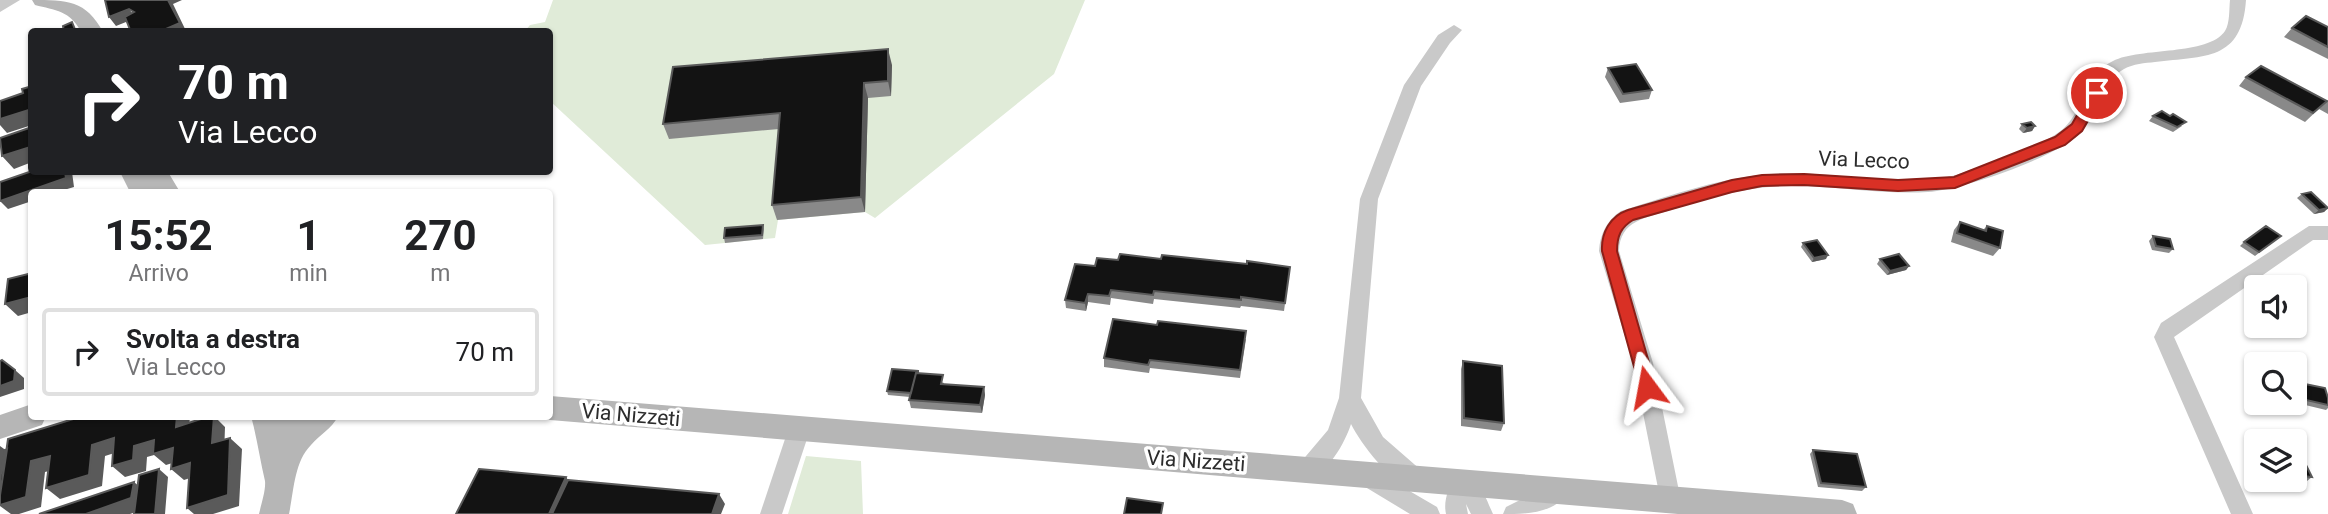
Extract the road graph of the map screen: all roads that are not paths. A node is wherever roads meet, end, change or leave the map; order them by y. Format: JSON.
{"nodes":[{"id":1,"x":12,"y":0,"type":"edge"},
{"id":2,"x":43,"y":0,"type":"edge"},
{"id":3,"x":80,"y":0,"type":"edge"},
{"id":4,"x":2238,"y":0,"type":"edge"},
{"id":5,"x":0,"y":7,"type":"edge"},
{"id":6,"x":90,"y":28,"type":"edge"},
{"id":7,"x":101,"y":28,"type":"edge"},
{"id":8,"x":1454,"y":30,"type":"dead end"},
{"id":9,"x":2328,"y":233,"type":"edge"},
{"id":10,"x":1350,"y":398,"type":"junction"},
{"id":11,"x":553,"y":408,"type":"edge"},
{"id":12,"x":28,"y":417,"type":"edge"},
{"id":13,"x":266,"y":420,"type":"edge"},
{"id":14,"x":294,"y":420,"type":"edge"},
{"id":15,"x":319,"y":420,"type":"edge"},
{"id":16,"x":0,"y":427,"type":"edge"},
{"id":17,"x":799,"y":430,"type":"junction"},
{"id":18,"x":288,"y":455,"type":"junction"},
{"id":19,"x":1306,"y":469,"type":"junction"},
{"id":20,"x":1363,"y":474,"type":"junction"},
{"id":21,"x":1414,"y":478,"type":"junction"},
{"id":22,"x":1463,"y":482,"type":"junction"},
{"id":23,"x":1561,"y":489,"type":"junction"},
{"id":24,"x":1670,"y":501,"type":"junction"},
{"id":25,"x":276,"y":502,"type":"edge"},
{"id":26,"x":771,"y":514,"type":"edge"},
{"id":27,"x":1429,"y":514,"type":"edge"},
{"id":28,"x":1457,"y":514,"type":"edge"},
{"id":29,"x":1482,"y":514,"type":"edge"},
{"id":30,"x":1514,"y":514,"type":"edge"},
{"id":31,"x":1836,"y":514,"type":"edge"},
{"id":32,"x":1842,"y":514,"type":"edge"},
{"id":33,"x":2242,"y":514,"type":"edge"}],
"edges":[{"from":1,"to":5,"type":"street"},
{"from":2,"to":6,"type":"street"},
{"from":3,"to":7,"type":"street"},
{"from":4,"to":24,"type":"street","name":"Via Lecco"},
{"from":8,"to":10,"type":"street"},
{"from":9,"to":33,"type":"street"},
{"from":10,"to":19,"type":"street"},
{"from":10,"to":21,"type":"street"},
{"from":11,"to":17,"type":"street","name":"Via Nizzeti"},
{"from":12,"to":16,"type":"street"},
{"from":13,"to":25,"type":"street"},
{"from":14,"to":18,"type":"street"},
{"from":15,"to":18,"type":"street"},
{"from":17,"to":19,"type":"street","name":"Via Nizzeti"},
{"from":17,"to":26,"type":"street"},
{"from":18,"to":25,"type":"street"},
{"from":19,"to":20,"type":"street","name":"Via Nizzeti"},
{"from":20,"to":21,"type":"street","name":"Via Nizzeti"},
{"from":20,"to":27,"type":"street"},
{"from":21,"to":22,"type":"street","name":"Via Nizzeti"},
{"from":22,"to":23,"type":"street","name":"Via Nizzeti"},
{"from":22,"to":28,"type":"street"},
{"from":22,"to":29,"type":"street"},
{"from":23,"to":24,"type":"street","name":"Via Nizzeti"},
{"from":23,"to":30,"type":"street"},
{"from":24,"to":31,"type":"street","name":"Via Nizzeti"},
{"from":31,"to":32,"type":"street","name":"Via Nizzeti"}]}
